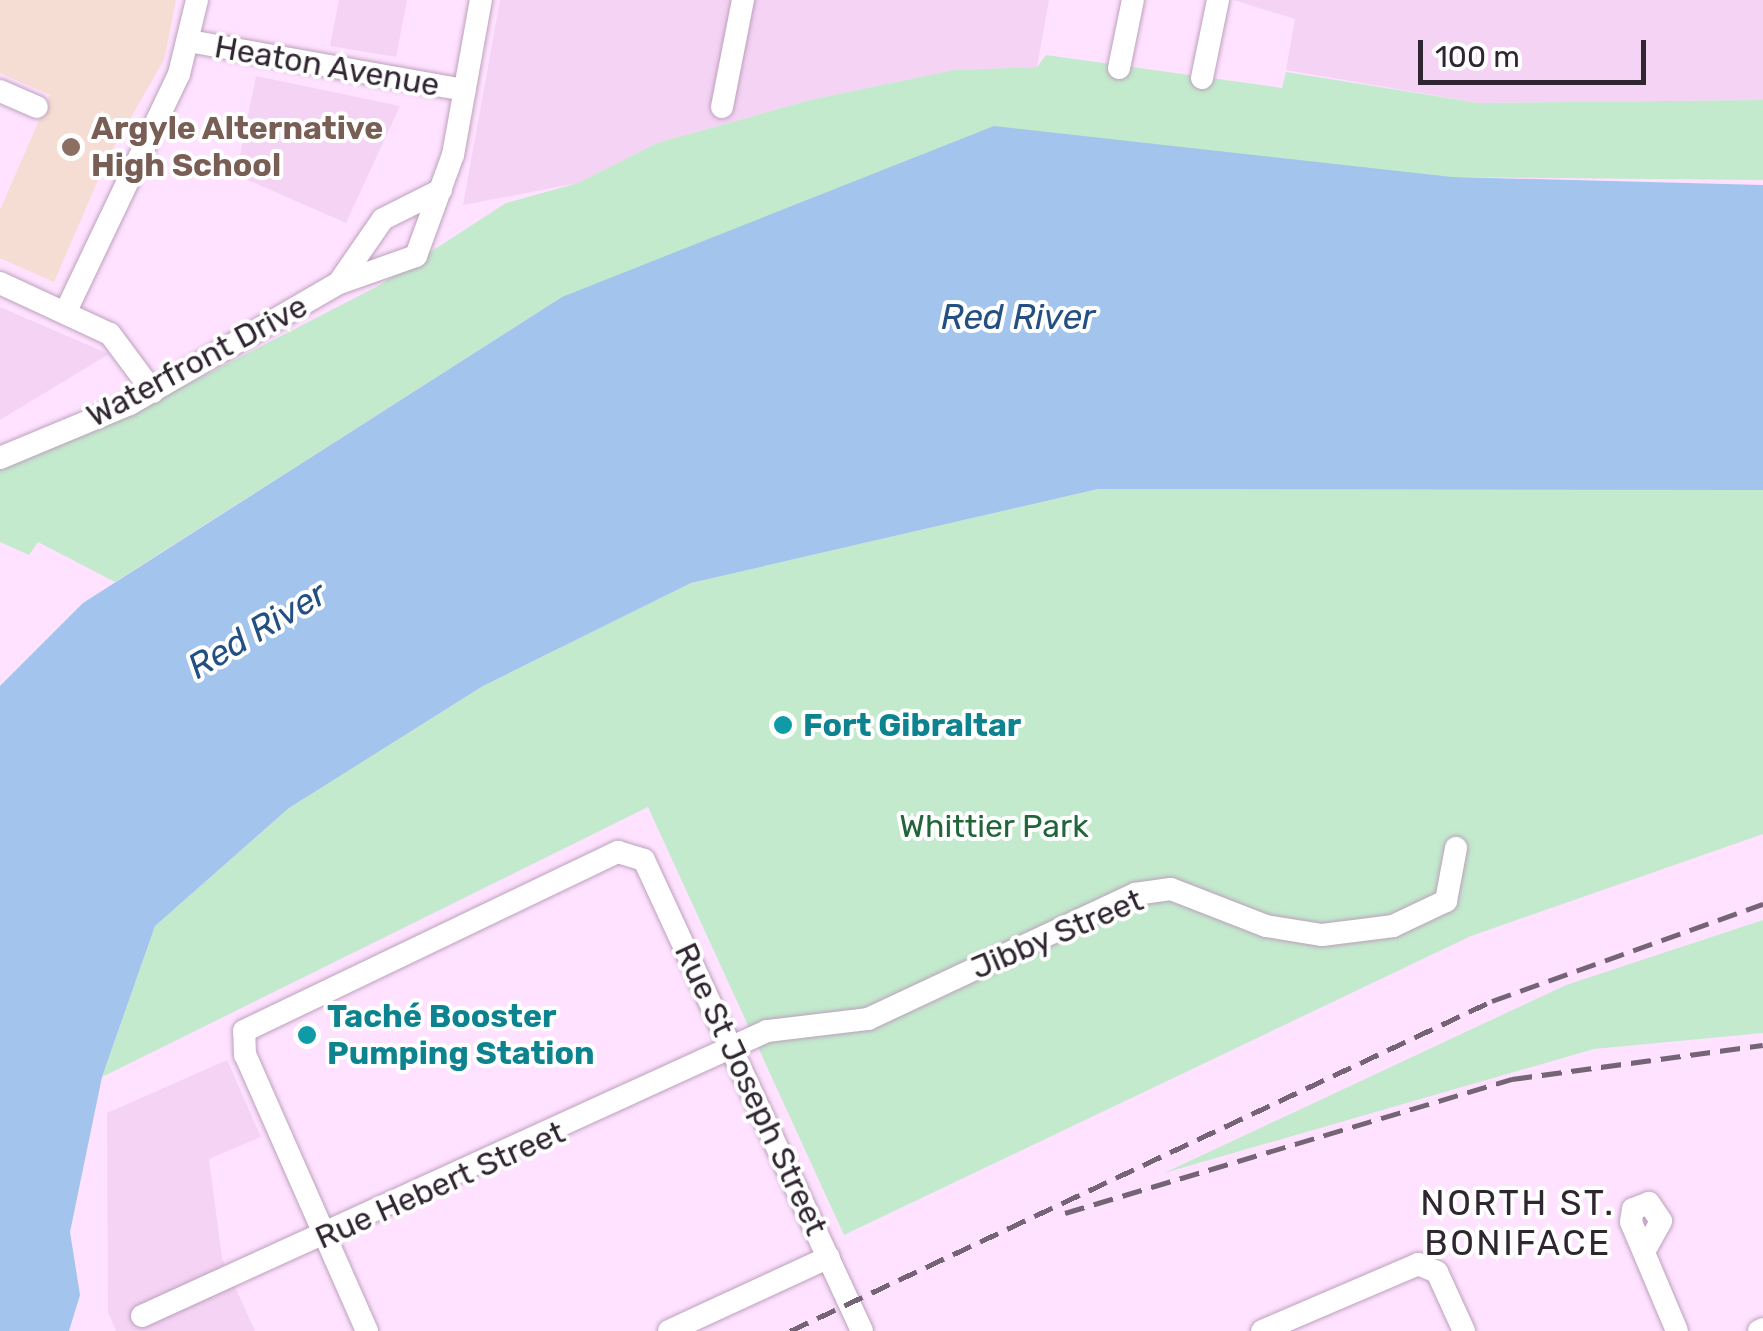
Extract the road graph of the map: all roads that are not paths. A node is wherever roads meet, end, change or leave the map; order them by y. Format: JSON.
{"nodes":[{"id":1,"x":197,"y":0,"type":"edge"},
{"id":2,"x":481,"y":0,"type":"edge"},
{"id":3,"x":743,"y":0,"type":"edge"},
{"id":4,"x":1133,"y":0,"type":"edge"},
{"id":5,"x":1218,"y":0,"type":"edge"},
{"id":6,"x":189,"y":41,"type":"junction"},
{"id":7,"x":1119,"y":68,"type":"dead end"},
{"id":8,"x":1202,"y":78,"type":"dead end"},
{"id":9,"x":465,"y":90,"type":"junction"},
{"id":10,"x":0,"y":91,"type":"edge"},
{"id":11,"x":37,"y":107,"type":"dead end"},
{"id":12,"x":722,"y":107,"type":"dead end"},
{"id":13,"x":441,"y":190,"type":"junction"},
{"id":14,"x":396,"y":214,"type":"junction"},
{"id":15,"x":374,"y":233,"type":"junction"},
{"id":16,"x":422,"y":244,"type":"junction"},
{"id":17,"x":402,"y":264,"type":"junction"},
{"id":18,"x":0,"y":283,"type":"edge"},
{"id":19,"x":337,"y":284,"type":"junction"},
{"id":20,"x":66,"y":311,"type":"junction"},
{"id":21,"x":152,"y":392,"type":"junction"},
{"id":22,"x":0,"y":458,"type":"edge"},
{"id":23,"x":1456,"y":848,"type":"dead end"},
{"id":24,"x":735,"y":1050,"type":"junction"},
{"id":25,"x":325,"y":1237,"type":"junction"},
{"id":26,"x":1645,"y":1250,"type":"dead end"},
{"id":27,"x":829,"y":1258,"type":"junction"},
{"id":28,"x":142,"y":1316,"type":"dead end"},
{"id":29,"x":367,"y":1331,"type":"edge"},
{"id":30,"x":669,"y":1331,"type":"edge"},
{"id":31,"x":862,"y":1331,"type":"edge"},
{"id":32,"x":1262,"y":1331,"type":"edge"},
{"id":33,"x":1464,"y":1331,"type":"edge"},
{"id":34,"x":1677,"y":1331,"type":"edge"}],
"edges":[{"from":1,"to":6,"type":"street"},
{"from":2,"to":9,"type":"street","name":"Waterfront Drive"},
{"from":3,"to":12,"type":"street"},
{"from":4,"to":7,"type":"street"},
{"from":5,"to":8,"type":"street"},
{"from":6,"to":9,"type":"street","name":"Heaton Avenue"},
{"from":6,"to":20,"type":"street"},
{"from":9,"to":13,"type":"street","name":"Waterfront Drive"},
{"from":10,"to":11,"type":"street"},
{"from":13,"to":14,"type":"street","name":"Waterfront Drive"},
{"from":13,"to":16,"type":"street","name":"Waterfront Drive"},
{"from":14,"to":15,"type":"street","name":"Waterfront Drive"},
{"from":14,"to":16,"type":"street"},
{"from":15,"to":17,"type":"street"},
{"from":15,"to":19,"type":"street","name":"Waterfront Drive"},
{"from":16,"to":17,"type":"street","name":"Waterfront Drive"},
{"from":17,"to":19,"type":"street","name":"Waterfront Drive"},
{"from":18,"to":20,"type":"street"},
{"from":19,"to":21,"type":"street","name":"Waterfront Drive"},
{"from":20,"to":21,"type":"street"},
{"from":21,"to":22,"type":"street","name":"Waterfront Drive"},
{"from":23,"to":24,"type":"street","name":"Jibby Street"},
{"from":24,"to":25,"type":"street","name":"Rue Hebert Street"},
{"from":24,"to":25,"type":"street","name":"Rue St Joseph Street"},
{"from":24,"to":27,"type":"street","name":"Rue St Joseph Street"},
{"from":25,"to":28,"type":"street","name":"Rue Hebert Street"},
{"from":25,"to":29,"type":"street"},
{"from":26,"to":34,"type":"street"},
{"from":27,"to":30,"type":"street"},
{"from":27,"to":31,"type":"street","name":"Rue St Joseph Street"},
{"from":32,"to":33,"type":"street"}]}
